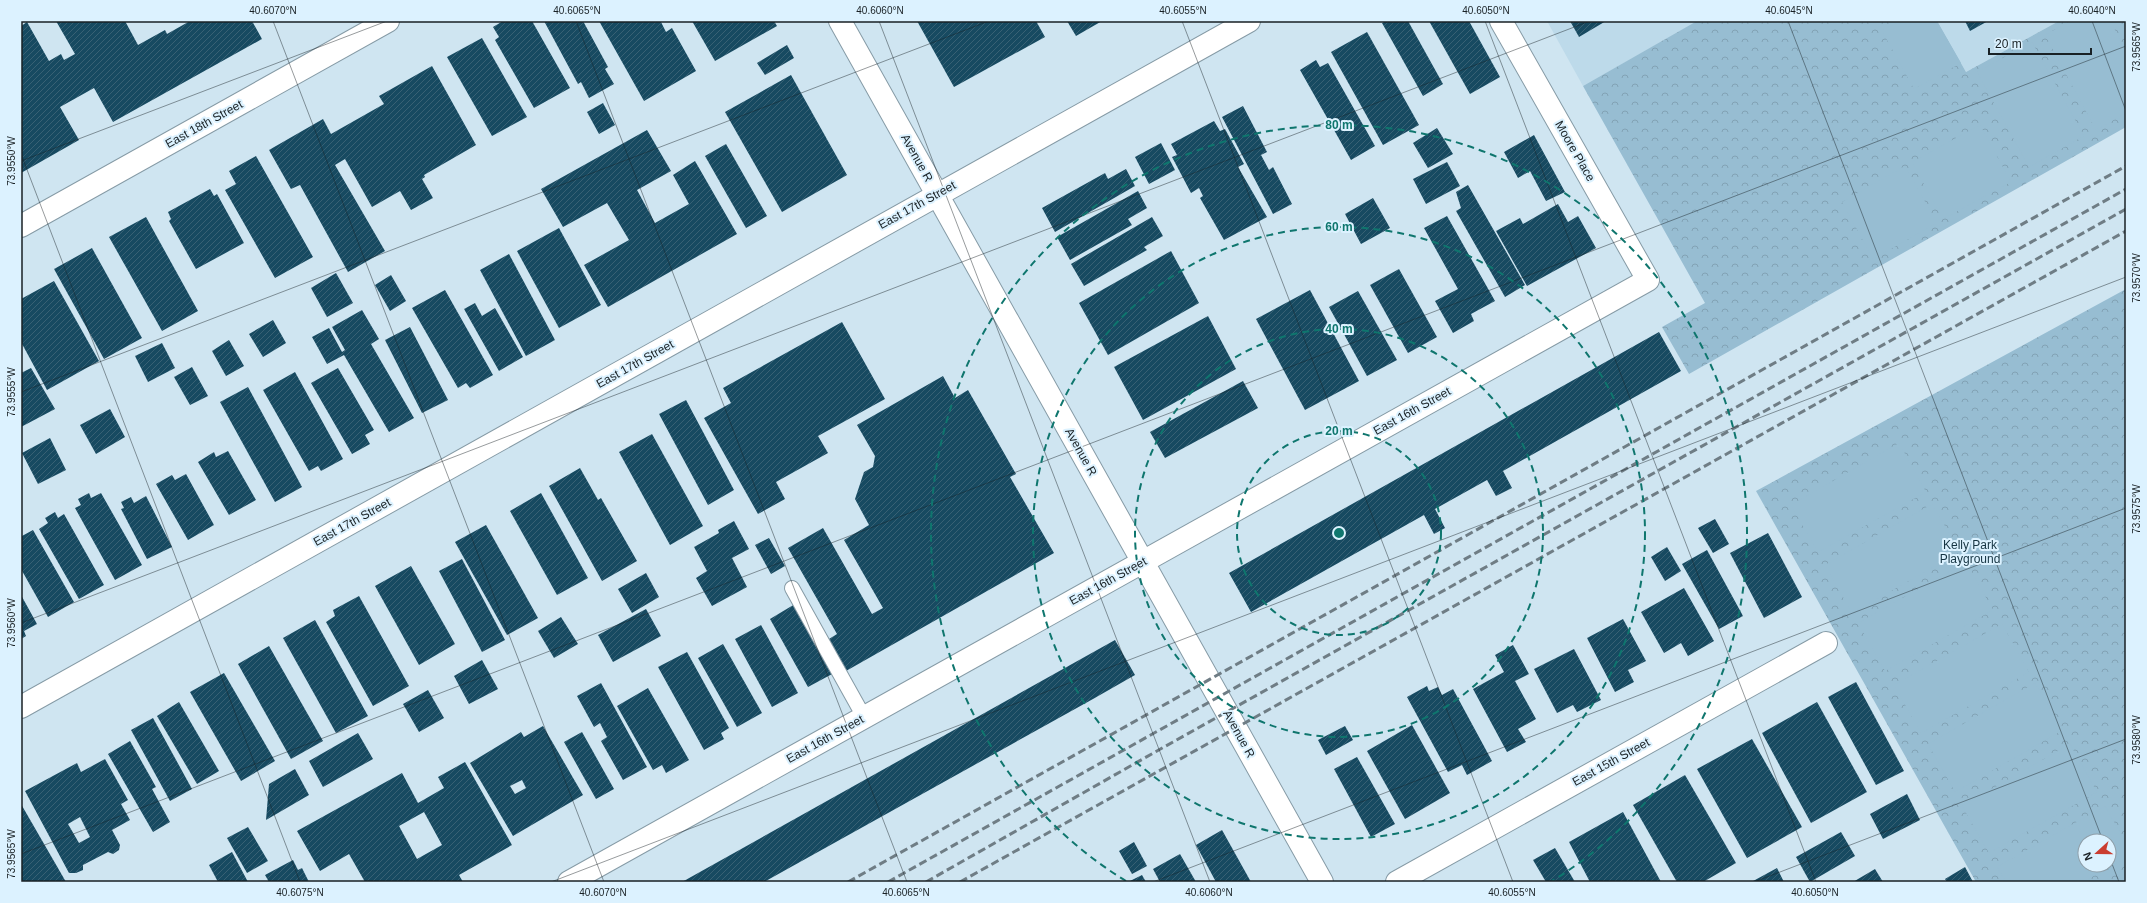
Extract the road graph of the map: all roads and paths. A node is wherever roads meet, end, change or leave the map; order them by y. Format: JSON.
{"nodes":[{"id":1,"x":388,"y":21,"type":"edge"},
{"id":2,"x":840,"y":21,"type":"edge"},
{"id":3,"x":1249,"y":21,"type":"edge"},
{"id":4,"x":1501,"y":21,"type":"edge"},
{"id":5,"x":937,"y":194,"type":"junction"},
{"id":6,"x":21,"y":226,"type":"edge"},
{"id":7,"x":1648,"y":280,"type":"joint"},
{"id":8,"x":1142,"y":562,"type":"junction"},
{"id":9,"x":792,"y":588,"type":"dead end"},
{"id":10,"x":1826,"y":643,"type":"dead end"},
{"id":11,"x":21,"y":707,"type":"edge"},
{"id":12,"x":864,"y":717,"type":"junction"},
{"id":13,"x":568,"y":882,"type":"edge"},
{"id":14,"x":1322,"y":882,"type":"edge"},
{"id":15,"x":1397,"y":882,"type":"edge"}],
"edges":[{"from":1,"to":6,"type":"street","name":"East 18th Street"},
{"from":2,"to":5,"type":"street","name":"Avenue R"},
{"from":3,"to":5,"type":"street","name":"East 17th Street"},
{"from":4,"to":7,"type":"street","name":"Moore Place"},
{"from":5,"to":8,"type":"street","name":"Avenue R"},
{"from":5,"to":11,"type":"street","name":"East 17th Street"},
{"from":7,"to":8,"type":"street","name":"East 16th Street"},
{"from":8,"to":12,"type":"street","name":"East 16th Street"},
{"from":8,"to":14,"type":"street","name":"Avenue R"},
{"from":9,"to":12,"type":"lane"},
{"from":10,"to":15,"type":"street","name":"East 15th Street"},
{"from":12,"to":13,"type":"street","name":"East 16th Street"}]}
